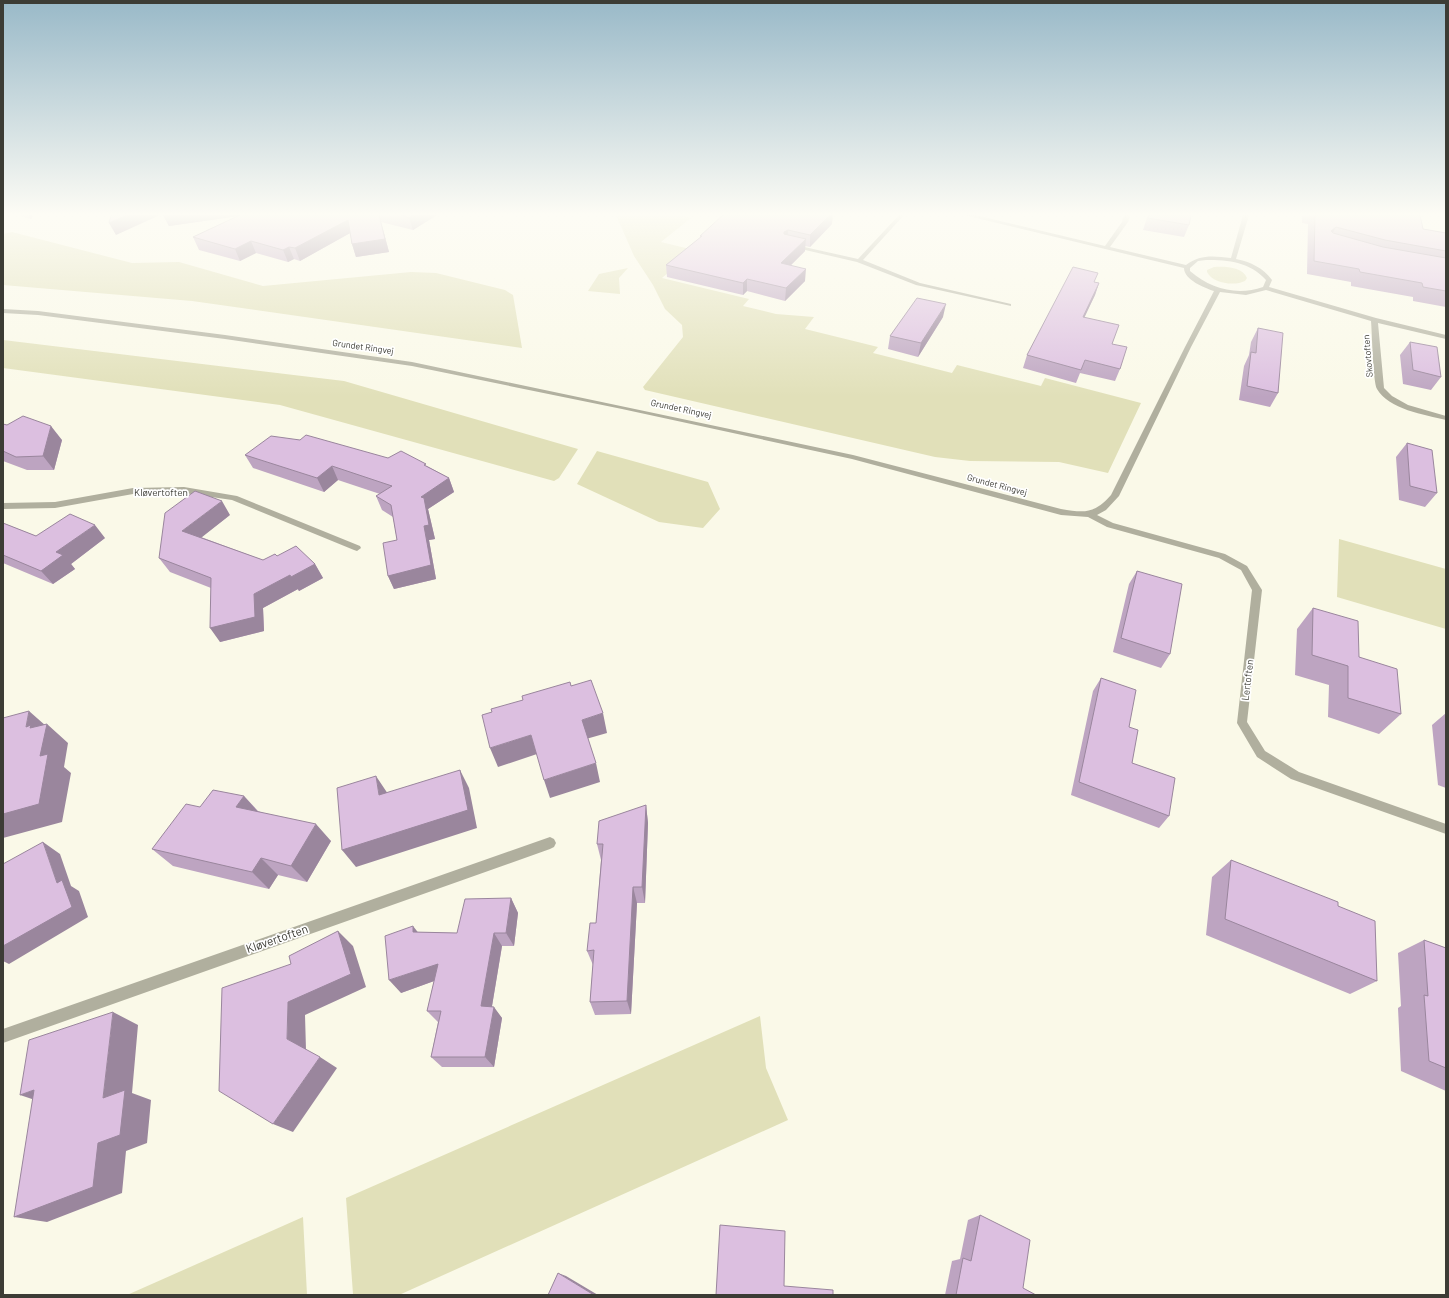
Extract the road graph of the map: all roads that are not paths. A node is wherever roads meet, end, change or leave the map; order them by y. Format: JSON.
{"nodes":[{"id":1,"x":896,"y":276,"type":"edge"},
{"id":2,"x":1191,"y":276,"type":"edge"},
{"id":3,"x":1266,"y":276,"type":"edge"},
{"id":4,"x":1266,"y":288,"type":"junction"},
{"id":5,"x":1218,"y":290,"type":"junction"},
{"id":6,"x":1009,"y":305,"type":"dead end"},
{"id":7,"x":3,"y":311,"type":"edge"},
{"id":8,"x":1374,"y":320,"type":"junction"},
{"id":9,"x":1446,"y":337,"type":"edge"},
{"id":10,"x":1446,"y":418,"type":"edge"},
{"id":11,"x":3,"y":506,"type":"edge"},
{"id":12,"x":1091,"y":514,"type":"junction"},
{"id":13,"x":357,"y":548,"type":"dead end"},
{"id":14,"x":1446,"y":829,"type":"edge"},
{"id":15,"x":550,"y":843,"type":"dead end"},
{"id":16,"x":3,"y":1036,"type":"edge"}],
"edges":[{"from":1,"to":6,"type":"street"},
{"from":2,"to":5,"type":"street"},
{"from":3,"to":4,"type":"street"},
{"from":4,"to":5,"type":"street"},
{"from":4,"to":8,"type":"street","name":"Skovtoften"},
{"from":5,"to":12,"type":"street"},
{"from":7,"to":12,"type":"street","name":"Grundet Ringvej"},
{"from":8,"to":9,"type":"street","name":"Skovtoften"},
{"from":8,"to":10,"type":"street","name":"Skovtoften"},
{"from":11,"to":13,"type":"street","name":"Kløvertoften"},
{"from":12,"to":14,"type":"street","name":"Lertoften"},
{"from":15,"to":16,"type":"street","name":"Kløvertoften"}]}
